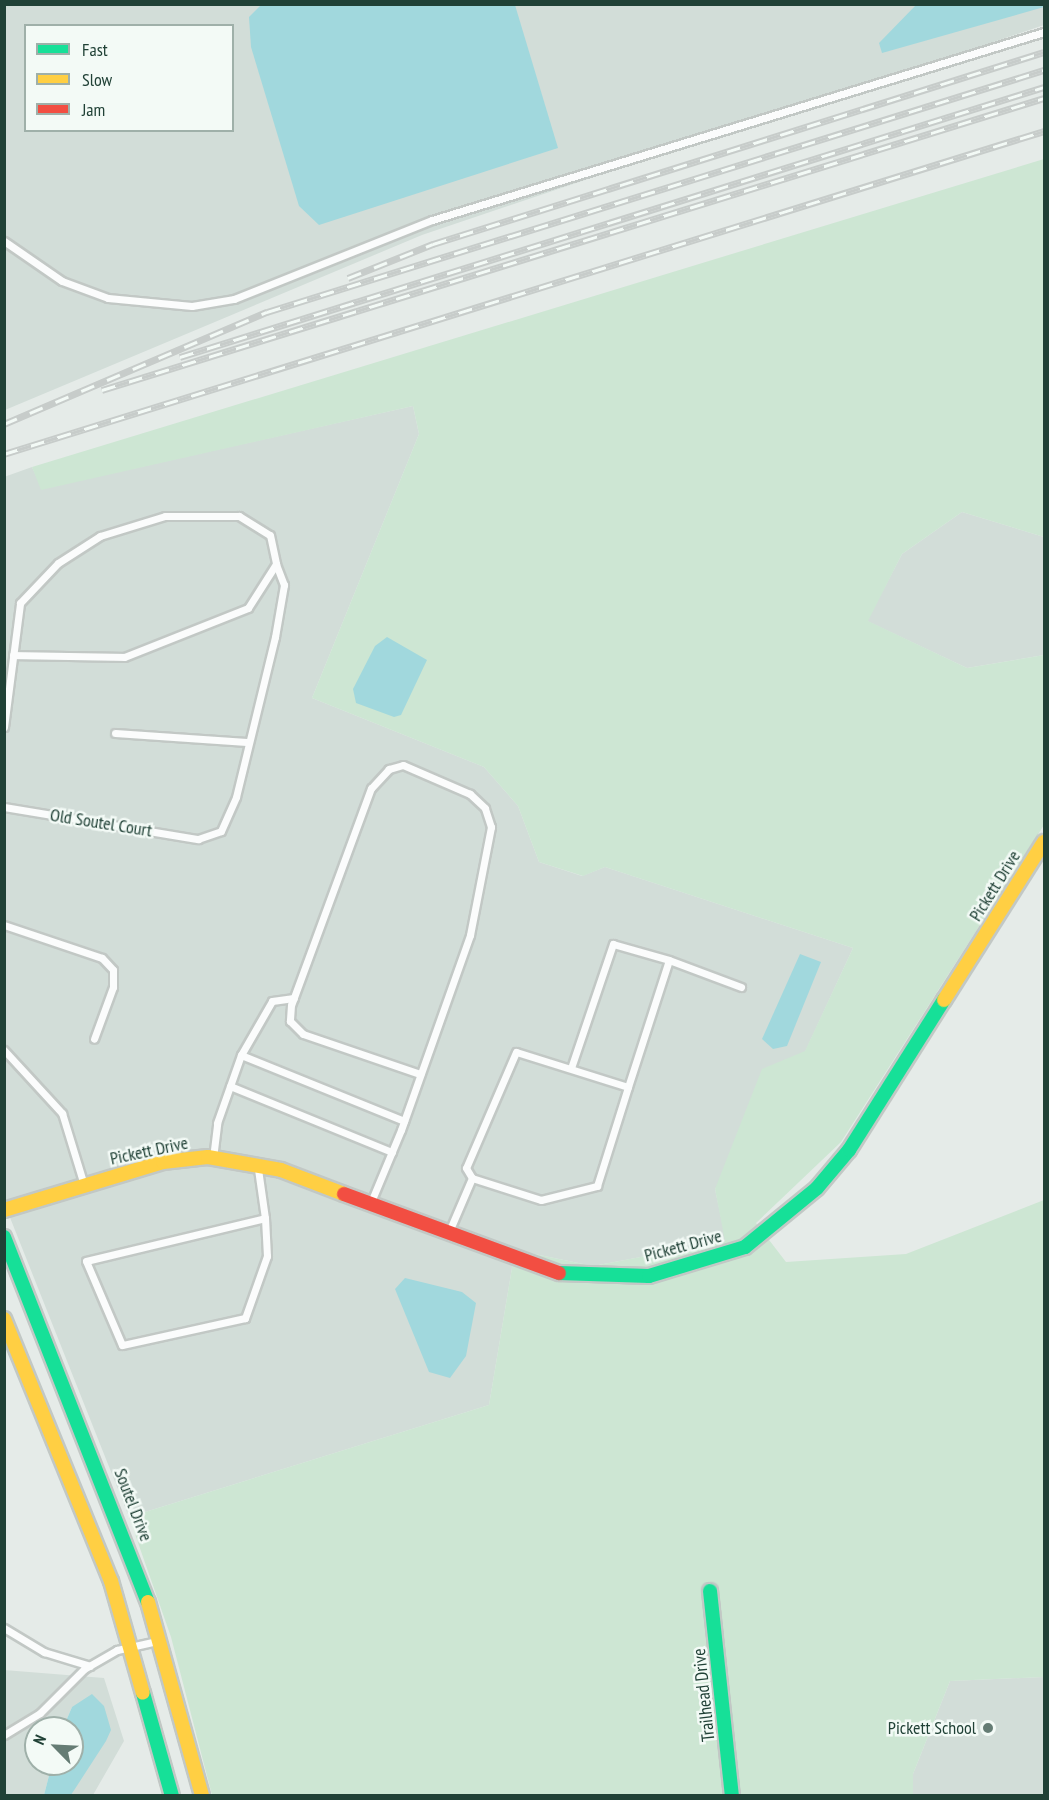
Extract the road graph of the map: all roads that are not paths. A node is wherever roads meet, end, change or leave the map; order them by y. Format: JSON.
{"nodes":[{"id":1,"x":1044,"y":32,"type":"edge"},
{"id":2,"x":4,"y":241,"type":"edge"},
{"id":3,"x":276,"y":564,"type":"junction"},
{"id":4,"x":13,"y":655,"type":"junction"},
{"id":5,"x":4,"y":727,"type":"edge"},
{"id":6,"x":115,"y":733,"type":"dead end"},
{"id":7,"x":247,"y":742,"type":"junction"},
{"id":8,"x":4,"y":807,"type":"edge"},
{"id":9,"x":1044,"y":842,"type":"edge"},
{"id":10,"x":4,"y":925,"type":"edge"},
{"id":11,"x":669,"y":960,"type":"junction"},
{"id":12,"x":741,"y":987,"type":"dead end"},
{"id":13,"x":294,"y":998,"type":"junction"},
{"id":14,"x":94,"y":1039,"type":"dead end"},
{"id":15,"x":4,"y":1050,"type":"edge"},
{"id":16,"x":241,"y":1056,"type":"junction"},
{"id":17,"x":571,"y":1068,"type":"junction"},
{"id":18,"x":420,"y":1074,"type":"junction"},
{"id":19,"x":230,"y":1086,"type":"junction"},
{"id":20,"x":628,"y":1087,"type":"junction"},
{"id":21,"x":404,"y":1121,"type":"junction"},
{"id":22,"x":392,"y":1152,"type":"junction"},
{"id":23,"x":213,"y":1158,"type":"junction"},
{"id":24,"x":258,"y":1166,"type":"junction"},
{"id":25,"x":472,"y":1178,"type":"junction"},
{"id":26,"x":84,"y":1185,"type":"junction"},
{"id":27,"x":370,"y":1204,"type":"junction"},
{"id":28,"x":4,"y":1210,"type":"edge"},
{"id":29,"x":265,"y":1218,"type":"junction"},
{"id":30,"x":448,"y":1234,"type":"junction"},
{"id":31,"x":4,"y":1237,"type":"edge"},
{"id":32,"x":4,"y":1319,"type":"edge"},
{"id":33,"x":710,"y":1591,"type":"dead end"},
{"id":34,"x":4,"y":1628,"type":"edge"},
{"id":35,"x":160,"y":1640,"type":"junction"},
{"id":36,"x":132,"y":1647,"type":"junction"},
{"id":37,"x":90,"y":1665,"type":"junction"},
{"id":38,"x":4,"y":1734,"type":"edge"},
{"id":39,"x":172,"y":1796,"type":"edge"},
{"id":40,"x":201,"y":1796,"type":"edge"},
{"id":41,"x":732,"y":1796,"type":"edge"}],
"edges":[{"from":1,"to":2,"type":"lane"},
{"from":3,"to":4,"type":"lane"},
{"from":3,"to":4,"type":"lane"},
{"from":3,"to":7,"type":"lane"},
{"from":4,"to":5,"type":"lane"},
{"from":6,"to":7,"type":"lane"},
{"from":7,"to":8,"type":"lane","name":"Old Soutel Court"},
{"from":9,"to":30,"type":"street","name":"Pickett Drive"},
{"from":10,"to":14,"type":"lane"},
{"from":11,"to":12,"type":"lane"},
{"from":11,"to":17,"type":"lane"},
{"from":11,"to":20,"type":"lane"},
{"from":13,"to":16,"type":"lane"},
{"from":13,"to":18,"type":"lane"},
{"from":13,"to":18,"type":"lane"},
{"from":15,"to":26,"type":"lane"},
{"from":16,"to":19,"type":"lane"},
{"from":16,"to":21,"type":"lane"},
{"from":17,"to":20,"type":"lane"},
{"from":17,"to":25,"type":"lane"},
{"from":18,"to":21,"type":"lane"},
{"from":19,"to":22,"type":"lane"},
{"from":19,"to":23,"type":"lane"},
{"from":20,"to":25,"type":"lane"},
{"from":21,"to":22,"type":"lane"},
{"from":22,"to":27,"type":"lane"},
{"from":23,"to":24,"type":"street","name":"Pickett Drive"},
{"from":23,"to":26,"type":"street","name":"Pickett Drive"},
{"from":24,"to":27,"type":"street","name":"Pickett Drive"},
{"from":24,"to":29,"type":"lane"},
{"from":25,"to":30,"type":"lane"},
{"from":26,"to":28,"type":"street","name":"Pickett Drive"},
{"from":27,"to":30,"type":"street","name":"Pickett Drive"},
{"from":29,"to":29,"type":"lane"},
{"from":31,"to":35,"type":"street","name":"Soutel Drive"},
{"from":32,"to":36,"type":"street"},
{"from":33,"to":41,"type":"street","name":"Trailhead Drive"},
{"from":34,"to":37,"type":"lane"},
{"from":35,"to":36,"type":"lane"},
{"from":35,"to":40,"type":"street","name":"Soutel Drive"},
{"from":36,"to":37,"type":"lane"},
{"from":36,"to":39,"type":"street"},
{"from":37,"to":38,"type":"lane"}]}
